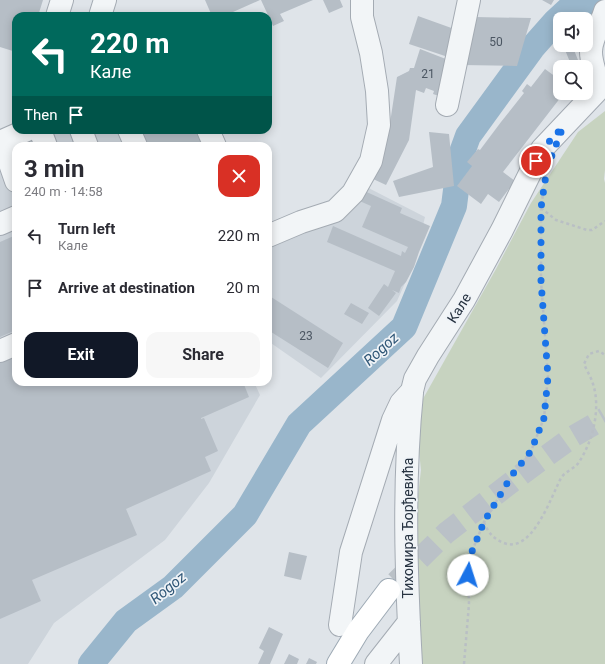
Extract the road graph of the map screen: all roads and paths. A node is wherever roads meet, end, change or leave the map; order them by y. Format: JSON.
{"nodes":[{"id":1,"x":62,"y":0,"type":"edge"},
{"id":2,"x":105,"y":0,"type":"edge"},
{"id":3,"x":362,"y":0,"type":"edge"},
{"id":4,"x":469,"y":0,"type":"edge"},
{"id":5,"x":58,"y":12,"type":"edge"},
{"id":6,"x":101,"y":12,"type":"edge"},
{"id":7,"x":605,"y":12,"type":"edge"},
{"id":8,"x":602,"y":86,"type":"edge"},
{"id":9,"x":447,"y":105,"type":"dead end"},
{"id":10,"x":18,"y":134,"type":"edge"},
{"id":11,"x":1,"y":142,"type":"edge"},
{"id":12,"x":12,"y":171,"type":"edge"},
{"id":13,"x":545,"y":184,"type":"dead end"},
{"id":14,"x":541,"y":208,"type":"junction"},
{"id":15,"x":12,"y":219,"type":"edge"},
{"id":16,"x":605,"y":221,"type":"edge"},
{"id":17,"x":0,"y":224,"type":"edge"},
{"id":18,"x":272,"y":234,"type":"edge"},
{"id":19,"x":12,"y":346,"type":"edge"},
{"id":20,"x":0,"y":351,"type":"edge"},
{"id":21,"x":605,"y":355,"type":"edge"},
{"id":22,"x":412,"y":391,"type":"junction"},
{"id":23,"x":484,"y":522,"type":"junction"},
{"id":24,"x":389,"y":590,"type":"tunnel mouth"},
{"id":25,"x":408,"y":622,"type":"junction"},
{"id":26,"x":340,"y":625,"type":"dead end"},
{"id":27,"x":338,"y":664,"type":"edge"},
{"id":28,"x":376,"y":664,"type":"edge"},
{"id":29,"x":411,"y":664,"type":"edge"},
{"id":30,"x":464,"y":664,"type":"edge"}],
"edges":[{"from":1,"to":5,"type":"street"},
{"from":2,"to":6,"type":"street"},
{"from":3,"to":18,"type":"street"},
{"from":4,"to":9,"type":"street"},
{"from":7,"to":8,"type":"street","name":"Кале"},
{"from":8,"to":22,"type":"street","name":"Кале"},
{"from":10,"to":11,"type":"street"},
{"from":11,"to":12,"type":"street"},
{"from":13,"to":14,"type":"path"},
{"from":14,"to":16,"type":"path"},
{"from":14,"to":23,"type":"path"},
{"from":15,"to":17,"type":"street"},
{"from":19,"to":20,"type":"street"},
{"from":21,"to":23,"type":"path"},
{"from":22,"to":25,"type":"street","name":"Тихомира Ђорђевића"},
{"from":22,"to":26,"type":"street","name":"Кале"},
{"from":23,"to":30,"type":"path"},
{"from":24,"to":27,"type":"main road"},
{"from":25,"to":28,"type":"street"},
{"from":25,"to":29,"type":"street","name":"Тихомира Ђорђевића"}]}
